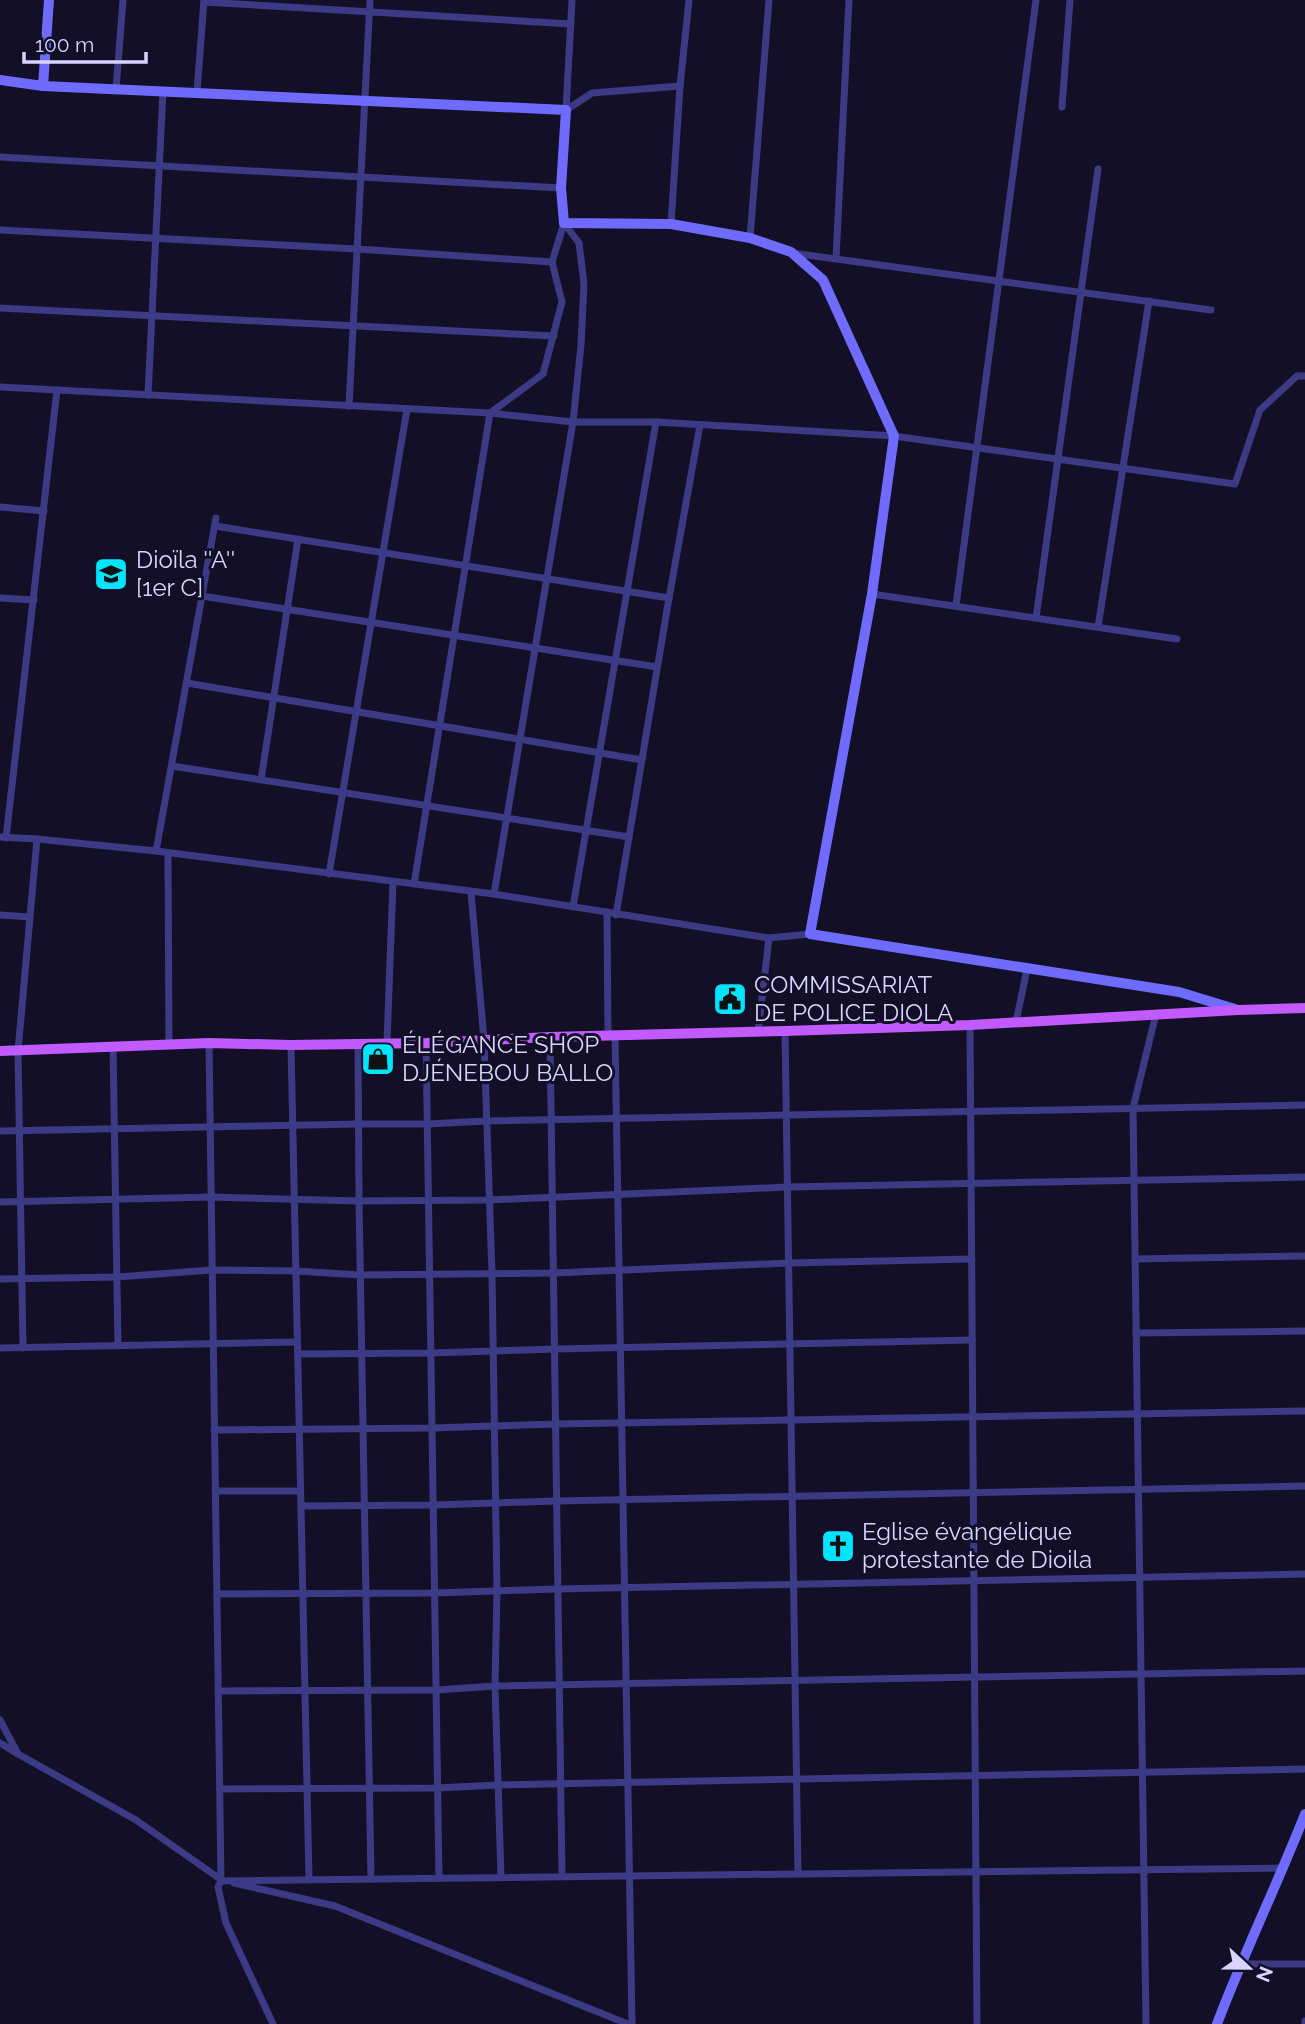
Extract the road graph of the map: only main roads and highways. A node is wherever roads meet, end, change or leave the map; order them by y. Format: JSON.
{"nodes":[{"id":1,"x":1305,"y":1009,"type":"edge"},
{"id":2,"x":0,"y":1051,"type":"edge"}],
"edges":[{"from":1,"to":2,"type":"main road"}]}
